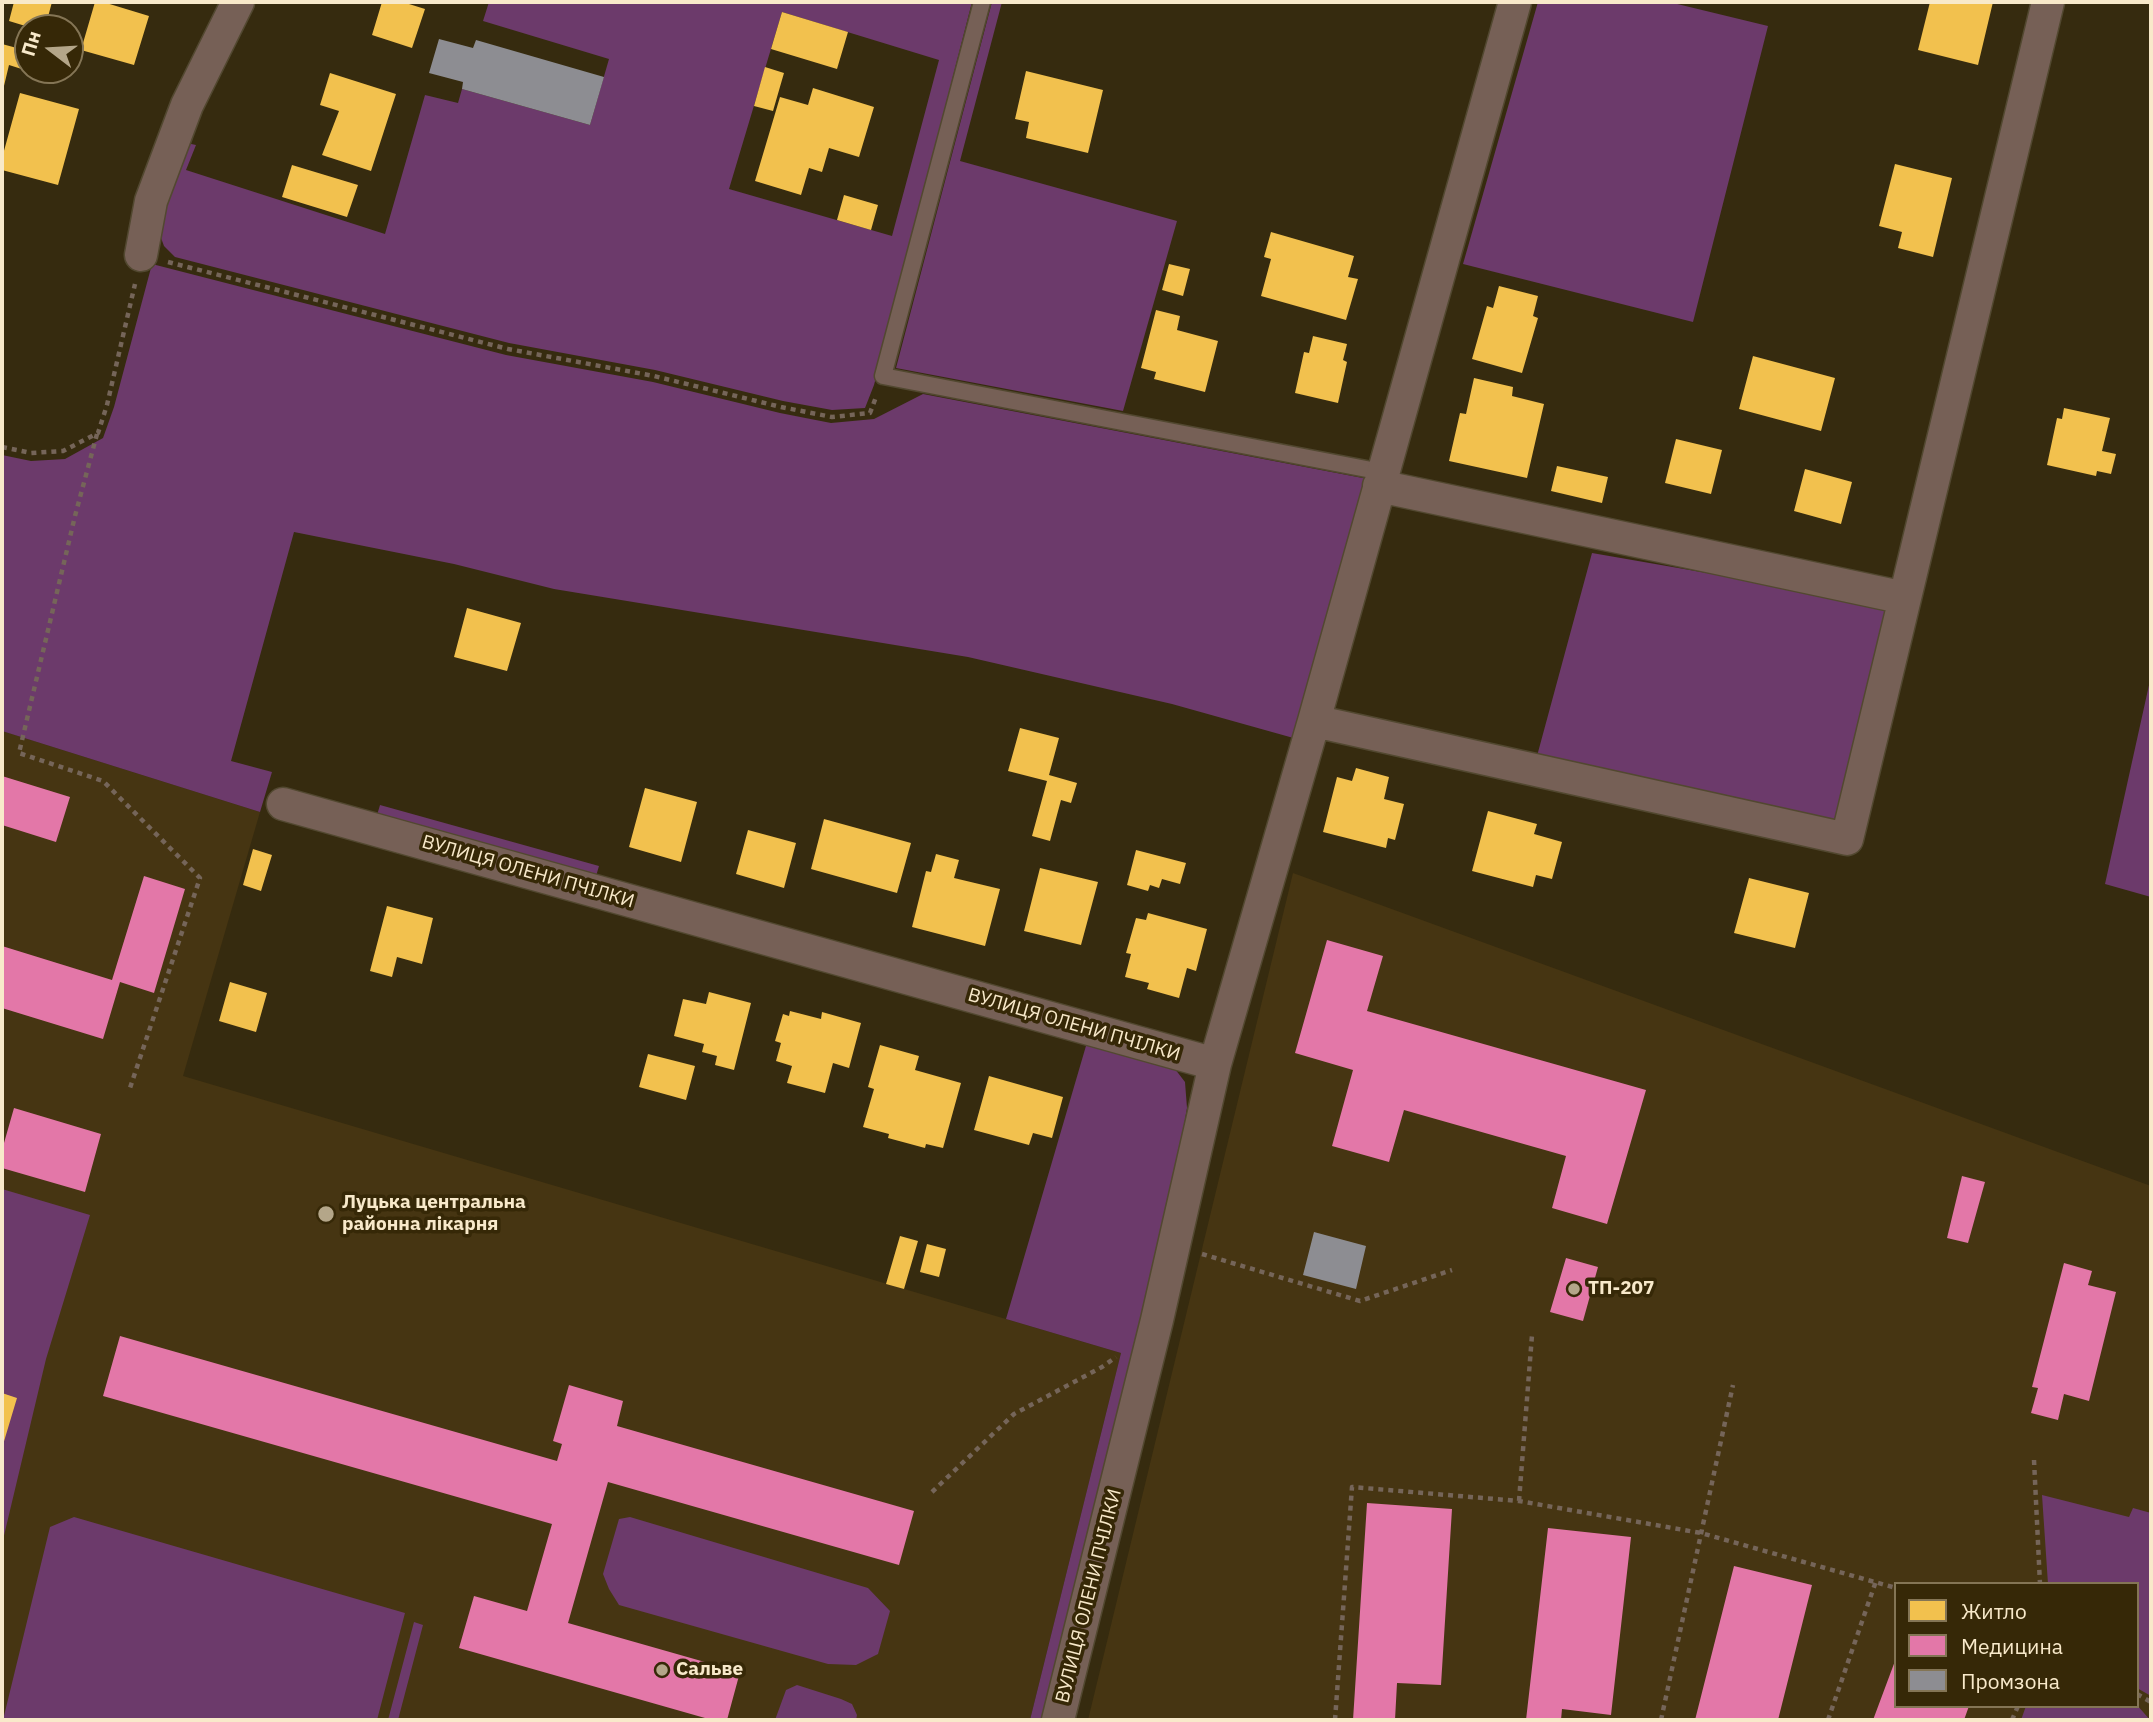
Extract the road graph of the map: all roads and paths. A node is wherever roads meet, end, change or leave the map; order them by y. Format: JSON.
{"nodes":[{"id":1,"x":238,"y":2,"type":"edge"},
{"id":2,"x":982,"y":2,"type":"edge"},
{"id":3,"x":1515,"y":2,"type":"edge"},
{"id":4,"x":2048,"y":2,"type":"edge"},
{"id":5,"x":141,"y":255,"type":"junction"},
{"id":6,"x":883,"y":376,"type":"junction"},
{"id":7,"x":98,"y":433,"type":"junction"},
{"id":8,"x":2,"y":447,"type":"edge"},
{"id":9,"x":1381,"y":479,"type":"junction"},
{"id":10,"x":1905,"y":598,"type":"junction"},
{"id":11,"x":1314,"y":722,"type":"junction"},
{"id":12,"x":283,"y":804,"type":"dead end"},
{"id":13,"x":1215,"y":1064,"type":"junction"},
{"id":14,"x":130,"y":1088,"type":"dead end"},
{"id":15,"x":1174,"y":1245,"type":"junction"},
{"id":16,"x":1452,"y":1270,"type":"dead end"},
{"id":17,"x":1532,"y":1335,"type":"dead end"},
{"id":18,"x":1121,"y":1353,"type":"dead end"},
{"id":19,"x":1733,"y":1385,"type":"dead end"},
{"id":20,"x":2034,"y":1460,"type":"dead end"},
{"id":21,"x":932,"y":1492,"type":"dead end"},
{"id":22,"x":1519,"y":1500,"type":"junction"},
{"id":23,"x":1701,"y":1533,"type":"junction"},
{"id":24,"x":1876,"y":1581,"type":"junction"},
{"id":25,"x":2040,"y":1582,"type":"edge"},
{"id":26,"x":1894,"y":1587,"type":"edge"},
{"id":27,"x":1058,"y":1720,"type":"edge"},
{"id":28,"x":1335,"y":1720,"type":"edge"},
{"id":29,"x":1661,"y":1720,"type":"edge"},
{"id":30,"x":1828,"y":1720,"type":"edge"}],
"edges":[{"from":1,"to":5,"type":"street"},
{"from":2,"to":6,"type":"lane"},
{"from":3,"to":9,"type":"street"},
{"from":4,"to":10,"type":"street"},
{"from":5,"to":6,"type":"path"},
{"from":5,"to":7,"type":"path"},
{"from":6,"to":9,"type":"lane"},
{"from":7,"to":8,"type":"path"},
{"from":7,"to":14,"type":"path"},
{"from":9,"to":10,"type":"street"},
{"from":9,"to":11,"type":"street"},
{"from":10,"to":11,"type":"street"},
{"from":11,"to":13,"type":"street"},
{"from":12,"to":13,"type":"street","name":"ВУЛИЦЯ ОЛЕНИ ПЧІЛКИ"},
{"from":13,"to":15,"type":"street","name":"ВУЛИЦЯ ОЛЕНИ ПЧІЛКИ"},
{"from":15,"to":16,"type":"path"},
{"from":15,"to":27,"type":"street","name":"ВУЛИЦЯ ОЛЕНИ ПЧІЛКИ"},
{"from":17,"to":22,"type":"path"},
{"from":18,"to":21,"type":"path"},
{"from":19,"to":23,"type":"path"},
{"from":20,"to":25,"type":"path"},
{"from":22,"to":23,"type":"path"},
{"from":22,"to":28,"type":"path"},
{"from":23,"to":24,"type":"path"},
{"from":23,"to":29,"type":"path"},
{"from":24,"to":26,"type":"path"},
{"from":24,"to":30,"type":"path"}]}
